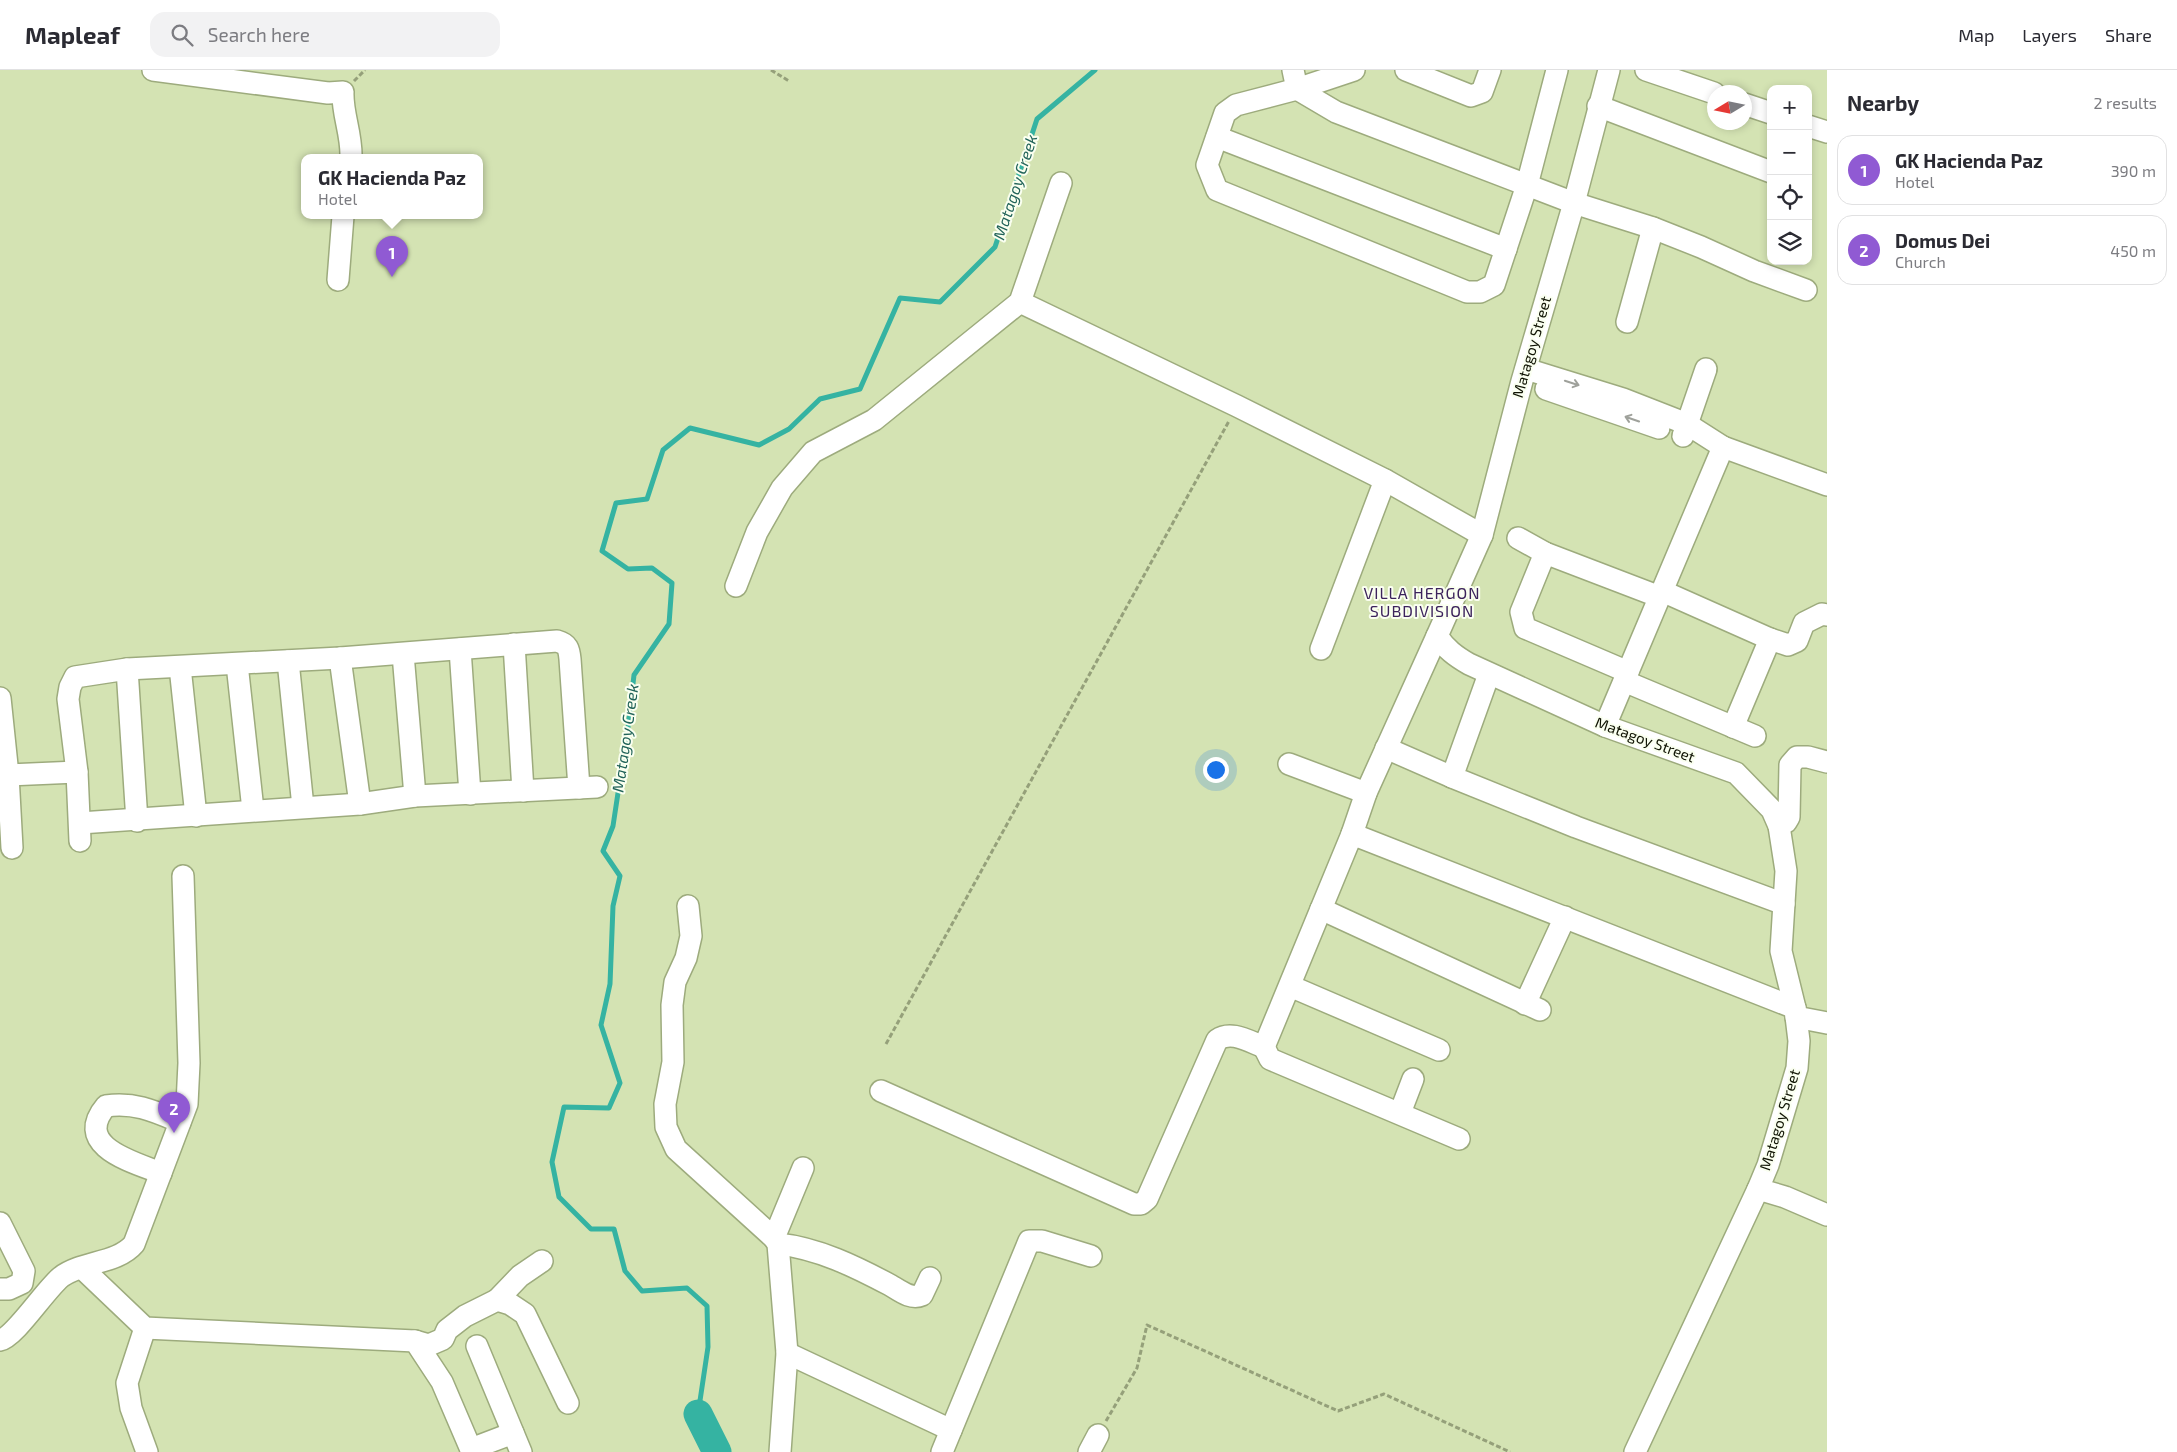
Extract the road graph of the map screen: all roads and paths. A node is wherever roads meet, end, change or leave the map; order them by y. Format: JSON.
{"nodes":[{"id":1,"x":153,"y":70,"type":"edge"},
{"id":2,"x":771,"y":70,"type":"edge"},
{"id":3,"x":1354,"y":70,"type":"edge"},
{"id":4,"x":1490,"y":70,"type":"edge"},
{"id":5,"x":1556,"y":70,"type":"edge"},
{"id":6,"x":1609,"y":70,"type":"edge"},
{"id":7,"x":1646,"y":70,"type":"edge"},
{"id":8,"x":1419,"y":72,"type":"edge"},
{"id":9,"x":1295,"y":79,"type":"edge"},
{"id":10,"x":789,"y":81,"type":"dead end"},
{"id":11,"x":1707,"y":92,"type":"edge"},
{"id":12,"x":1598,"y":106,"type":"junction"},
{"id":13,"x":1752,"y":107,"type":"edge"},
{"id":14,"x":1767,"y":112,"type":"edge"},
{"id":15,"x":1812,"y":127,"type":"edge"},
{"id":16,"x":1827,"y":132,"type":"edge"},
{"id":17,"x":1217,"y":137,"type":"junction"},
{"id":18,"x":351,"y":154,"type":"edge"},
{"id":19,"x":1767,"y":170,"type":"edge"},
{"id":20,"x":1061,"y":183,"type":"dead end"},
{"id":21,"x":1527,"y":185,"type":"junction"},
{"id":22,"x":1574,"y":203,"type":"junction"},
{"id":23,"x":343,"y":219,"type":"edge"},
{"id":24,"x":1653,"y":228,"type":"junction"},
{"id":25,"x":1506,"y":249,"type":"junction"},
{"id":26,"x":338,"y":280,"type":"dead end"},
{"id":27,"x":1806,"y":290,"type":"dead end"},
{"id":28,"x":1020,"y":302,"type":"junction"},
{"id":29,"x":1627,"y":322,"type":"dead end"},
{"id":30,"x":1706,"y":368,"type":"dead end"},
{"id":31,"x":1524,"y":375,"type":"junction"},
{"id":32,"x":1237,"y":406,"type":"junction"},
{"id":33,"x":1685,"y":430,"type":"junction"},
{"id":34,"x":1718,"y":444,"type":"junction"},
{"id":35,"x":1385,"y":480,"type":"junction"},
{"id":36,"x":1827,"y":485,"type":"edge"},
{"id":37,"x":1482,"y":535,"type":"junction"},
{"id":38,"x":1518,"y":538,"type":"dead end"},
{"id":39,"x":1544,"y":553,"type":"junction"},
{"id":40,"x":736,"y":586,"type":"dead end"},
{"id":41,"x":1661,"y":594,"type":"junction"},
{"id":42,"x":1827,"y":615,"type":"edge"},
{"id":43,"x":1437,"y":636,"type":"junction"},
{"id":44,"x":1770,"y":640,"type":"junction"},
{"id":45,"x":514,"y":644,"type":"junction"},
{"id":46,"x":460,"y":649,"type":"junction"},
{"id":47,"x":1321,"y":649,"type":"dead end"},
{"id":48,"x":403,"y":654,"type":"junction"},
{"id":49,"x":340,"y":658,"type":"junction"},
{"id":50,"x":288,"y":662,"type":"junction"},
{"id":51,"x":237,"y":664,"type":"junction"},
{"id":52,"x":180,"y":668,"type":"junction"},
{"id":53,"x":127,"y":669,"type":"junction"},
{"id":54,"x":1489,"y":674,"type":"junction"},
{"id":55,"x":1626,"y":676,"type":"junction"},
{"id":56,"x":0,"y":698,"type":"edge"},
{"id":57,"x":1605,"y":726,"type":"junction"},
{"id":58,"x":1733,"y":726,"type":"junction"},
{"id":59,"x":1755,"y":736,"type":"dead end"},
{"id":60,"x":1386,"y":748,"type":"junction"},
{"id":61,"x":1827,"y":762,"type":"edge"},
{"id":62,"x":1289,"y":764,"type":"dead end"},
{"id":63,"x":77,"y":772,"type":"junction"},
{"id":64,"x":8,"y":776,"type":"junction"},
{"id":65,"x":1452,"y":777,"type":"junction"},
{"id":66,"x":523,"y":791,"type":"junction"},
{"id":67,"x":1366,"y":793,"type":"junction"},
{"id":68,"x":470,"y":794,"type":"junction"},
{"id":69,"x":415,"y":796,"type":"junction"},
{"id":70,"x":360,"y":804,"type":"junction"},
{"id":71,"x":303,"y":807,"type":"junction"},
{"id":72,"x":253,"y":810,"type":"junction"},
{"id":73,"x":196,"y":816,"type":"junction"},
{"id":74,"x":5,"y":821,"type":"edge"},
{"id":75,"x":137,"y":821,"type":"junction"},
{"id":76,"x":1779,"y":826,"type":"junction"},
{"id":77,"x":1352,"y":834,"type":"junction"},
{"id":78,"x":12,"y":848,"type":"dead end"},
{"id":79,"x":183,"y":876,"type":"dead end"},
{"id":80,"x":1784,"y":904,"type":"junction"},
{"id":81,"x":688,"y":906,"type":"dead end"},
{"id":82,"x":1321,"y":909,"type":"junction"},
{"id":83,"x":1565,"y":918,"type":"junction"},
{"id":84,"x":1290,"y":986,"type":"junction"},
{"id":85,"x":1795,"y":1012,"type":"junction"},
{"id":86,"x":1827,"y":1023,"type":"edge"},
{"id":87,"x":886,"y":1044,"type":"dead end"},
{"id":88,"x":1264,"y":1047,"type":"junction"},
{"id":89,"x":1439,"y":1050,"type":"dead end"},
{"id":90,"x":1414,"y":1079,"type":"dead end"},
{"id":91,"x":881,"y":1091,"type":"dead end"},
{"id":92,"x":1400,"y":1112,"type":"junction"},
{"id":93,"x":180,"y":1122,"type":"junction"},
{"id":94,"x":1460,"y":1139,"type":"dead end"},
{"id":95,"x":803,"y":1168,"type":"dead end"},
{"id":96,"x":161,"y":1173,"type":"junction"},
{"id":97,"x":1758,"y":1190,"type":"junction"},
{"id":98,"x":1827,"y":1215,"type":"edge"},
{"id":99,"x":0,"y":1223,"type":"edge"},
{"id":100,"x":776,"y":1241,"type":"junction"},
{"id":101,"x":1091,"y":1256,"type":"dead end"},
{"id":102,"x":542,"y":1261,"type":"dead end"},
{"id":103,"x":72,"y":1272,"type":"junction"},
{"id":104,"x":930,"y":1278,"type":"dead end"},
{"id":105,"x":0,"y":1289,"type":"edge"},
{"id":106,"x":496,"y":1300,"type":"junction"},
{"id":107,"x":145,"y":1328,"type":"junction"},
{"id":108,"x":0,"y":1340,"type":"edge"},
{"id":109,"x":415,"y":1341,"type":"junction"},
{"id":110,"x":477,"y":1346,"type":"dead end"},
{"id":111,"x":787,"y":1353,"type":"junction"},
{"id":112,"x":568,"y":1403,"type":"dead end"},
{"id":113,"x":951,"y":1430,"type":"junction"},
{"id":114,"x":517,"y":1443,"type":"edge"},
{"id":115,"x":1094,"y":1443,"type":"edge"},
{"id":116,"x":471,"y":1450,"type":"edge"},
{"id":117,"x":147,"y":1452,"type":"edge"},
{"id":118,"x":780,"y":1452,"type":"edge"},
{"id":119,"x":942,"y":1452,"type":"edge"},
{"id":120,"x":1510,"y":1452,"type":"edge"},
{"id":121,"x":1635,"y":1452,"type":"edge"}],
"edges":[{"from":1,"to":18,"type":"street"},
{"from":2,"to":10,"type":"path"},
{"from":3,"to":9,"type":"street"},
{"from":4,"to":8,"type":"street"},
{"from":5,"to":21,"type":"street"},
{"from":6,"to":12,"type":"street","name":"Matagoy Street"},
{"from":7,"to":11,"type":"street"},
{"from":9,"to":17,"type":"street"},
{"from":9,"to":21,"type":"street"},
{"from":12,"to":19,"type":"street"},
{"from":12,"to":22,"type":"street","name":"Matagoy Street"},
{"from":13,"to":14,"type":"street"},
{"from":15,"to":16,"type":"street"},
{"from":17,"to":25,"type":"street"},
{"from":17,"to":25,"type":"street"},
{"from":20,"to":28,"type":"street"},
{"from":21,"to":22,"type":"street"},
{"from":21,"to":25,"type":"street"},
{"from":22,"to":24,"type":"street"},
{"from":22,"to":31,"type":"street","name":"Matagoy Street"},
{"from":23,"to":26,"type":"street"},
{"from":24,"to":27,"type":"street"},
{"from":24,"to":29,"type":"street"},
{"from":28,"to":32,"type":"street"},
{"from":28,"to":40,"type":"street"},
{"from":30,"to":33,"type":"street"},
{"from":31,"to":33,"type":"street"},
{"from":31,"to":37,"type":"street","name":"Matagoy Street"},
{"from":32,"to":35,"type":"street"},
{"from":32,"to":87,"type":"path"},
{"from":33,"to":34,"type":"street"},
{"from":34,"to":36,"type":"street"},
{"from":34,"to":41,"type":"street"},
{"from":35,"to":37,"type":"street"},
{"from":35,"to":47,"type":"street"},
{"from":37,"to":43,"type":"street","name":"Matagoy Street"},
{"from":38,"to":39,"type":"street"},
{"from":39,"to":41,"type":"street"},
{"from":39,"to":55,"type":"street"},
{"from":41,"to":44,"type":"street"},
{"from":41,"to":55,"type":"street"},
{"from":42,"to":44,"type":"street"},
{"from":43,"to":54,"type":"street","name":"Matagoy Street"},
{"from":43,"to":60,"type":"street"},
{"from":44,"to":58,"type":"street"},
{"from":45,"to":46,"type":"street"},
{"from":45,"to":66,"type":"street"},
{"from":45,"to":66,"type":"street"},
{"from":46,"to":48,"type":"street"},
{"from":46,"to":68,"type":"street"},
{"from":48,"to":49,"type":"street"},
{"from":48,"to":69,"type":"street"},
{"from":49,"to":50,"type":"street"},
{"from":49,"to":70,"type":"street"},
{"from":50,"to":51,"type":"street"},
{"from":50,"to":71,"type":"street"},
{"from":51,"to":52,"type":"street"},
{"from":51,"to":72,"type":"street"},
{"from":52,"to":53,"type":"street"},
{"from":52,"to":73,"type":"street"},
{"from":53,"to":63,"type":"street"},
{"from":53,"to":75,"type":"street"},
{"from":54,"to":57,"type":"street","name":"Matagoy Street"},
{"from":54,"to":65,"type":"street"},
{"from":55,"to":57,"type":"street"},
{"from":55,"to":58,"type":"street"},
{"from":56,"to":64,"type":"street"},
{"from":57,"to":76,"type":"street","name":"Matagoy Street"},
{"from":58,"to":59,"type":"street"},
{"from":60,"to":65,"type":"street"},
{"from":60,"to":67,"type":"street"},
{"from":61,"to":76,"type":"street"},
{"from":62,"to":67,"type":"street"},
{"from":63,"to":64,"type":"street"},
{"from":63,"to":75,"type":"street"},
{"from":64,"to":74,"type":"street"},
{"from":65,"to":80,"type":"street"},
{"from":66,"to":68,"type":"street"},
{"from":67,"to":77,"type":"street"},
{"from":68,"to":69,"type":"street"},
{"from":69,"to":70,"type":"street"},
{"from":70,"to":71,"type":"street"},
{"from":71,"to":72,"type":"street"},
{"from":72,"to":73,"type":"street"},
{"from":73,"to":75,"type":"street"},
{"from":74,"to":78,"type":"street"},
{"from":76,"to":80,"type":"street","name":"Matagoy Street"},
{"from":77,"to":82,"type":"street"},
{"from":77,"to":83,"type":"street"},
{"from":79,"to":93,"type":"street"},
{"from":80,"to":85,"type":"street","name":"Matagoy Street"},
{"from":81,"to":100,"type":"street"},
{"from":82,"to":83,"type":"street"},
{"from":82,"to":84,"type":"street"},
{"from":83,"to":85,"type":"street"},
{"from":84,"to":88,"type":"street"},
{"from":84,"to":89,"type":"street"},
{"from":85,"to":86,"type":"street"},
{"from":85,"to":97,"type":"street","name":"Matagoy Street"},
{"from":88,"to":91,"type":"street"},
{"from":88,"to":92,"type":"street"},
{"from":90,"to":92,"type":"street"},
{"from":92,"to":94,"type":"street"},
{"from":93,"to":96,"type":"street"},
{"from":93,"to":96,"type":"street"},
{"from":95,"to":100,"type":"street"},
{"from":96,"to":103,"type":"street"},
{"from":97,"to":98,"type":"street"},
{"from":97,"to":121,"type":"street","name":"Matagoy Street"},
{"from":99,"to":105,"type":"street"},
{"from":100,"to":104,"type":"street"},
{"from":100,"to":111,"type":"street"},
{"from":101,"to":113,"type":"street"},
{"from":102,"to":106,"type":"street"},
{"from":103,"to":107,"type":"street"},
{"from":103,"to":108,"type":"street"},
{"from":106,"to":109,"type":"street"},
{"from":106,"to":112,"type":"street"},
{"from":107,"to":109,"type":"street"},
{"from":107,"to":117,"type":"street"},
{"from":109,"to":116,"type":"street"},
{"from":110,"to":114,"type":"street"},
{"from":111,"to":113,"type":"street"},
{"from":111,"to":118,"type":"street"},
{"from":113,"to":119,"type":"street"},
{"from":114,"to":116,"type":"street"},
{"from":115,"to":120,"type":"path"}]}
